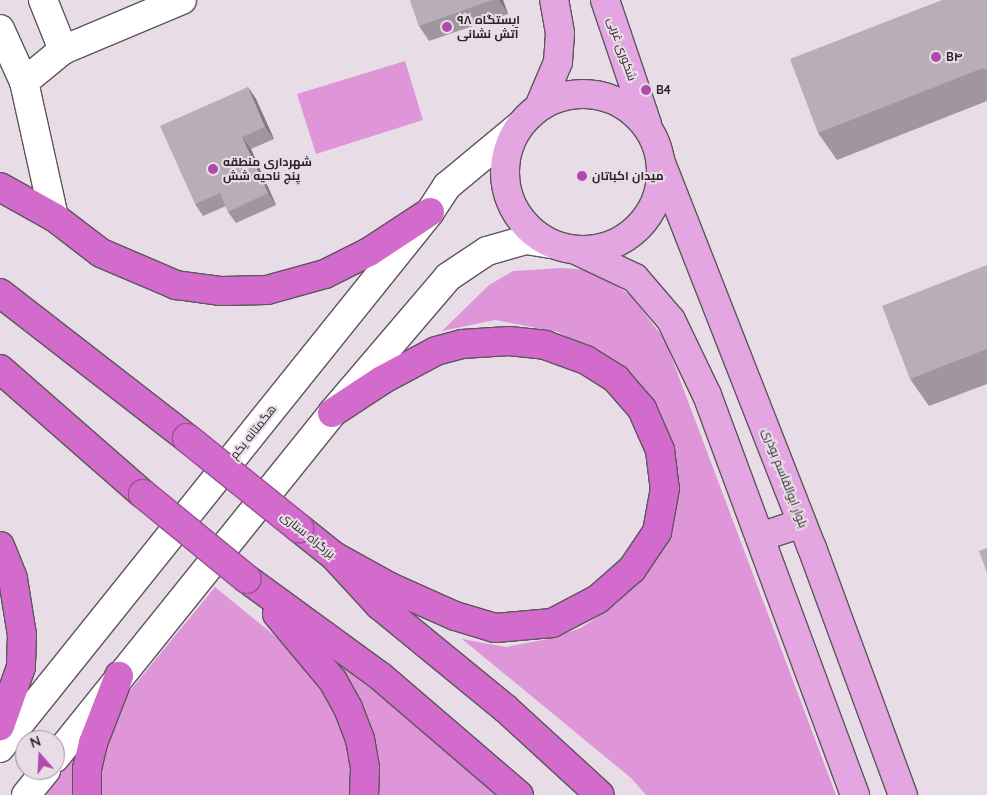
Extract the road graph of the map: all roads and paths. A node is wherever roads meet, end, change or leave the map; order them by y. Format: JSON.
{"nodes":[{"id":1,"x":43,"y":0,"type":"edge"},
{"id":2,"x":182,"y":0,"type":"edge"},
{"id":3,"x":554,"y":0,"type":"edge"},
{"id":4,"x":605,"y":0,"type":"edge"},
{"id":5,"x":0,"y":29,"type":"edge"},
{"id":6,"x":62,"y":50,"type":"junction"},
{"id":7,"x":24,"y":82,"type":"junction"},
{"id":8,"x":539,"y":106,"type":"junction"},
{"id":9,"x":518,"y":127,"type":"junction"},
{"id":10,"x":648,"y":127,"type":"junction"},
{"id":11,"x":662,"y":163,"type":"junction"},
{"id":12,"x":0,"y":187,"type":"edge"},
{"id":13,"x":430,"y":212,"type":"junction"},
{"id":14,"x":54,"y":217,"type":"junction"},
{"id":15,"x":563,"y":247,"type":"junction"},
{"id":16,"x":0,"y":293,"type":"edge"},
{"id":17,"x":0,"y":369,"type":"edge"},
{"id":18,"x":332,"y":413,"type":"junction"},
{"id":19,"x":802,"y":523,"type":"junction"},
{"id":20,"x":760,"y":537,"type":"junction"},
{"id":21,"x":0,"y":546,"type":"edge"},
{"id":22,"x":334,"y":556,"type":"junction"},
{"id":23,"x":247,"y":579,"type":"junction"},
{"id":24,"x":119,"y":676,"type":"junction"},
{"id":25,"x":0,"y":726,"type":"edge"},
{"id":26,"x":65,"y":745,"type":"edge"},
{"id":27,"x":0,"y":748,"type":"edge"},
{"id":28,"x":38,"y":780,"type":"edge"},
{"id":29,"x":26,"y":795,"type":"edge"},
{"id":30,"x":87,"y":795,"type":"edge"},
{"id":31,"x":364,"y":795,"type":"edge"},
{"id":32,"x":519,"y":795,"type":"edge"},
{"id":33,"x":600,"y":795,"type":"edge"},
{"id":34,"x":855,"y":795,"type":"edge"},
{"id":35,"x":903,"y":795,"type":"edge"}],
"edges":[{"from":1,"to":6,"type":"street"},
{"from":2,"to":6,"type":"street"},
{"from":3,"to":8,"type":"main road"},
{"from":4,"to":10,"type":"main road","name":"شکوری غربی"},
{"from":5,"to":7,"type":"street"},
{"from":6,"to":7,"type":"street"},
{"from":7,"to":14,"type":"street"},
{"from":8,"to":9,"type":"main road"},
{"from":8,"to":10,"type":"main road"},
{"from":9,"to":13,"type":"street","name":"هگمتانه یکم"},
{"from":9,"to":15,"type":"main road"},
{"from":10,"to":11,"type":"main road"},
{"from":11,"to":15,"type":"main road"},
{"from":11,"to":19,"type":"main road","name":"بلوار ابوالقاسم بوذری"},
{"from":12,"to":14,"type":"highway"},
{"from":13,"to":14,"type":"highway"},
{"from":13,"to":27,"type":"street","name":"هگمتانه یکم"},
{"from":15,"to":18,"type":"street"},
{"from":15,"to":20,"type":"main road"},
{"from":16,"to":22,"type":"highway","name":"بزرگراه ستاری","bridge":true},
{"from":17,"to":23,"type":"highway","bridge":true},
{"from":18,"to":22,"type":"highway"},
{"from":18,"to":24,"type":"street"},
{"from":19,"to":20,"type":"main road"},
{"from":19,"to":35,"type":"main road","name":"بلوار ابوالقاسم بوذری"},
{"from":20,"to":34,"type":"main road"},
{"from":21,"to":25,"type":"highway"},
{"from":22,"to":33,"type":"highway","name":"بزرگراه ستاری"},
{"from":23,"to":31,"type":"highway"},
{"from":23,"to":32,"type":"highway"},
{"from":24,"to":26,"type":"street"},
{"from":24,"to":30,"type":"highway"},
{"from":28,"to":29,"type":"street"}]}
